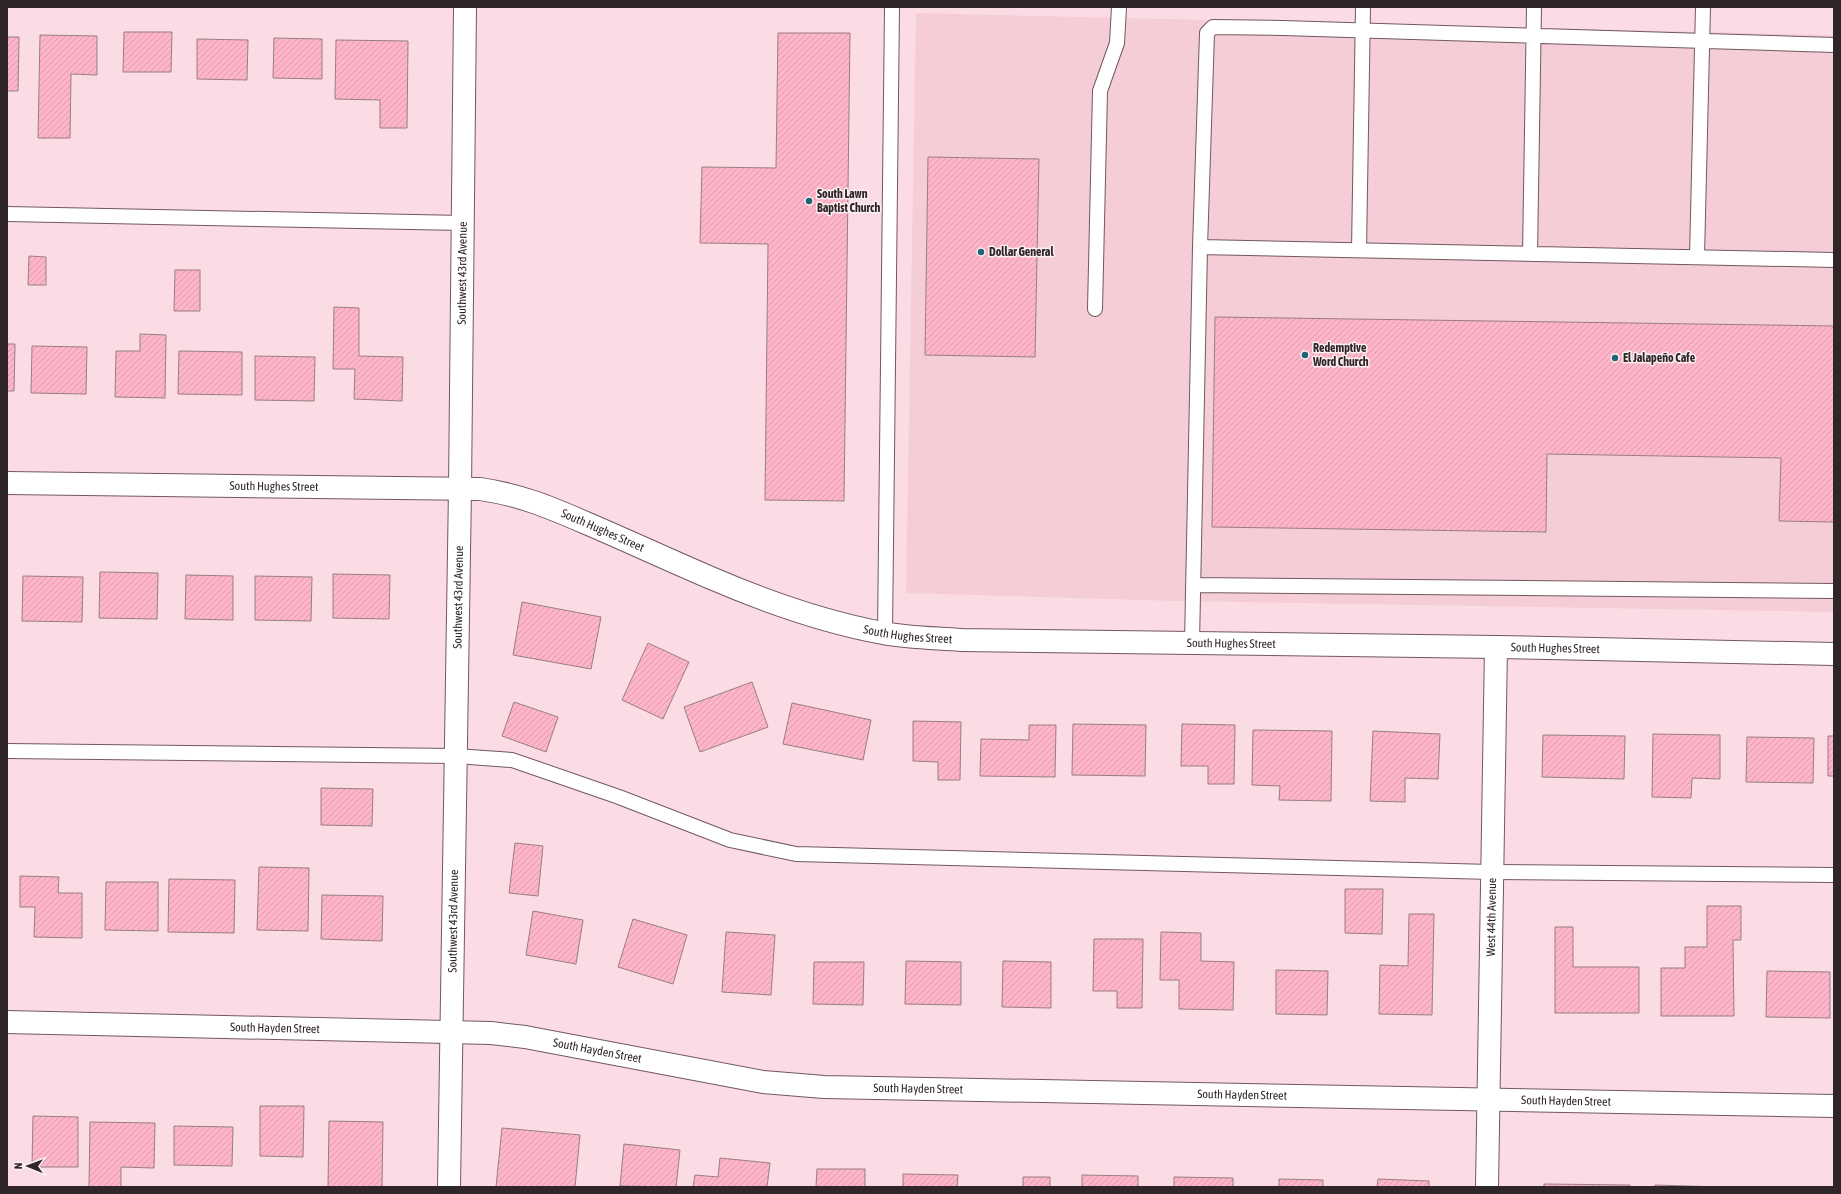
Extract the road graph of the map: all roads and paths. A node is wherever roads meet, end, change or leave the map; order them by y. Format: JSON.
{"nodes":[{"id":1,"x":465,"y":7,"type":"edge"},
{"id":2,"x":892,"y":7,"type":"edge"},
{"id":3,"x":1119,"y":7,"type":"edge"},
{"id":4,"x":1364,"y":7,"type":"edge"},
{"id":5,"x":1534,"y":7,"type":"edge"},
{"id":6,"x":1703,"y":7,"type":"edge"},
{"id":7,"x":1363,"y":32,"type":"junction"},
{"id":8,"x":1534,"y":37,"type":"junction"},
{"id":9,"x":1703,"y":42,"type":"junction"},
{"id":10,"x":1834,"y":45,"type":"edge"},
{"id":11,"x":7,"y":214,"type":"edge"},
{"id":12,"x":463,"y":223,"type":"junction"},
{"id":13,"x":1200,"y":247,"type":"junction"},
{"id":14,"x":1359,"y":250,"type":"junction"},
{"id":15,"x":1530,"y":254,"type":"junction"},
{"id":16,"x":1697,"y":257,"type":"junction"},
{"id":17,"x":1834,"y":260,"type":"edge"},
{"id":18,"x":1095,"y":309,"type":"dead end"},
{"id":19,"x":7,"y":483,"type":"edge"},
{"id":20,"x":460,"y":489,"type":"junction"},
{"id":21,"x":1192,"y":585,"type":"junction"},
{"id":22,"x":1834,"y":591,"type":"edge"},
{"id":23,"x":885,"y":633,"type":"junction"},
{"id":24,"x":1192,"y":643,"type":"junction"},
{"id":25,"x":1496,"y":647,"type":"junction"},
{"id":26,"x":1834,"y":654,"type":"edge"},
{"id":27,"x":7,"y":752,"type":"edge"},
{"id":28,"x":456,"y":756,"type":"junction"},
{"id":29,"x":1492,"y":872,"type":"junction"},
{"id":30,"x":1834,"y":875,"type":"edge"},
{"id":31,"x":7,"y":1022,"type":"edge"},
{"id":32,"x":452,"y":1032,"type":"junction"},
{"id":33,"x":1488,"y":1099,"type":"junction"},
{"id":34,"x":1834,"y":1106,"type":"edge"},
{"id":35,"x":449,"y":1187,"type":"edge"},
{"id":36,"x":1487,"y":1187,"type":"edge"}],
"edges":[{"from":1,"to":12,"type":"street","name":"Southwest 43rd Avenue"},
{"from":2,"to":23,"type":"lane"},
{"from":3,"to":18,"type":"lane"},
{"from":4,"to":7,"type":"lane"},
{"from":5,"to":8,"type":"lane"},
{"from":6,"to":9,"type":"lane"},
{"from":7,"to":8,"type":"lane"},
{"from":7,"to":13,"type":"lane"},
{"from":7,"to":14,"type":"lane"},
{"from":8,"to":9,"type":"lane"},
{"from":8,"to":15,"type":"lane"},
{"from":9,"to":10,"type":"lane"},
{"from":9,"to":16,"type":"lane"},
{"from":11,"to":12,"type":"lane"},
{"from":12,"to":20,"type":"street","name":"Southwest 43rd Avenue"},
{"from":13,"to":14,"type":"lane"},
{"from":13,"to":21,"type":"lane"},
{"from":14,"to":15,"type":"lane"},
{"from":15,"to":16,"type":"lane"},
{"from":16,"to":17,"type":"lane"},
{"from":19,"to":20,"type":"street","name":"South Hughes Street"},
{"from":20,"to":23,"type":"street","name":"South Hughes Street"},
{"from":20,"to":28,"type":"street","name":"Southwest 43rd Avenue"},
{"from":21,"to":22,"type":"lane"},
{"from":21,"to":24,"type":"lane"},
{"from":23,"to":24,"type":"street","name":"South Hughes Street"},
{"from":24,"to":25,"type":"street","name":"South Hughes Street"},
{"from":25,"to":26,"type":"street","name":"South Hughes Street"},
{"from":25,"to":29,"type":"street","name":"West 44th Avenue"},
{"from":27,"to":28,"type":"lane"},
{"from":28,"to":29,"type":"lane"},
{"from":28,"to":32,"type":"street","name":"Southwest 43rd Avenue"},
{"from":29,"to":30,"type":"lane"},
{"from":29,"to":33,"type":"street","name":"West 44th Avenue"},
{"from":31,"to":32,"type":"street","name":"South Hayden Street"},
{"from":32,"to":33,"type":"street","name":"South Hayden Street"},
{"from":32,"to":35,"type":"street","name":"Southwest 43rd Avenue"},
{"from":33,"to":34,"type":"street","name":"South Hayden Street"},
{"from":33,"to":36,"type":"street","name":"West 44th Avenue"}]}
